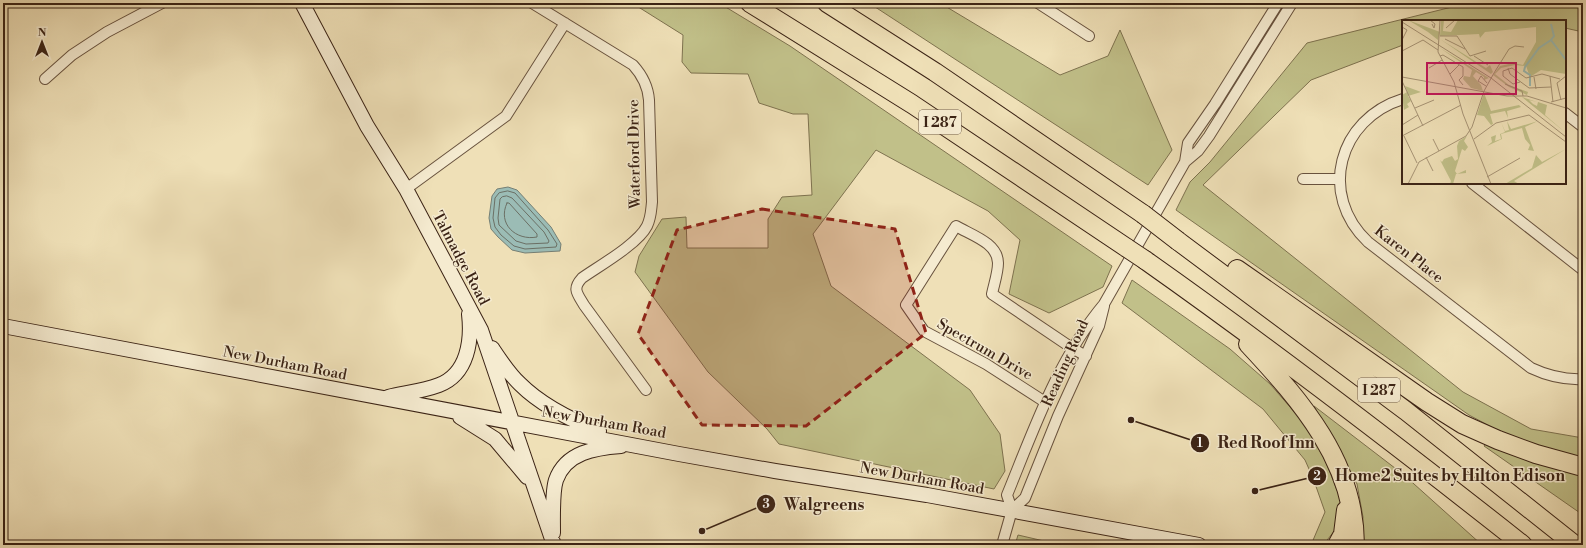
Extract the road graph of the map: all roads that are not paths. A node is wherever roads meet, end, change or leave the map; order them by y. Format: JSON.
{"nodes":[{"id":1,"x":162,"y":3,"type":"edge"},
{"id":2,"x":302,"y":3,"type":"edge"},
{"id":3,"x":532,"y":3,"type":"edge"},
{"id":4,"x":750,"y":3,"type":"edge"},
{"id":5,"x":827,"y":3,"type":"edge"},
{"id":6,"x":1038,"y":3,"type":"edge"},
{"id":7,"x":1278,"y":3,"type":"edge"},
{"id":8,"x":1292,"y":3,"type":"edge"},
{"id":9,"x":565,"y":23,"type":"junction"},
{"id":10,"x":1090,"y":36,"type":"dead end"},
{"id":11,"x":45,"y":79,"type":"dead end"},
{"id":12,"x":1402,"y":100,"type":"edge"},
{"id":13,"x":1566,"y":114,"type":"edge"},
{"id":14,"x":1583,"y":127,"type":"edge"},
{"id":15,"x":1185,"y":162,"type":"junction"},
{"id":16,"x":1303,"y":179,"type":"dead end"},
{"id":17,"x":1340,"y":179,"type":"junction"},
{"id":18,"x":1473,"y":184,"type":"edge"},
{"id":19,"x":406,"y":189,"type":"junction"},
{"id":20,"x":1196,"y":253,"type":"junction"},
{"id":21,"x":1583,"y":270,"type":"edge"},
{"id":22,"x":1104,"y":304,"type":"junction"},
{"id":23,"x":468,"y":306,"type":"junction"},
{"id":24,"x":1217,"y":311,"type":"junction"},
{"id":25,"x":3,"y":326,"type":"edge"},
{"id":26,"x":480,"y":330,"type":"junction"},
{"id":27,"x":1072,"y":348,"type":"junction"},
{"id":28,"x":1086,"y":356,"type":"junction"},
{"id":29,"x":1583,"y":379,"type":"edge"},
{"id":30,"x":646,"y":390,"type":"dead end"},
{"id":31,"x":381,"y":398,"type":"junction"},
{"id":32,"x":1045,"y":402,"type":"junction"},
{"id":33,"x":451,"y":411,"type":"junction"},
{"id":34,"x":512,"y":423,"type":"junction"},
{"id":35,"x":637,"y":445,"type":"junction"},
{"id":36,"x":1583,"y":467,"type":"edge"},
{"id":37,"x":533,"y":485,"type":"junction"},
{"id":38,"x":1348,"y":493,"type":"junction"},
{"id":39,"x":1012,"y":510,"type":"junction"},
{"id":40,"x":554,"y":543,"type":"edge"},
{"id":41,"x":1002,"y":545,"type":"edge"},
{"id":42,"x":1199,"y":545,"type":"edge"},
{"id":43,"x":1337,"y":545,"type":"edge"},
{"id":44,"x":1355,"y":545,"type":"edge"},
{"id":45,"x":1523,"y":545,"type":"edge"},
{"id":46,"x":1575,"y":545,"type":"edge"}],
"edges":[{"from":1,"to":11,"type":"street"},
{"from":2,"to":19,"type":"street","name":"Talmadge Road"},
{"from":3,"to":9,"type":"street","name":"Waterford Drive"},
{"from":4,"to":24,"type":"highway","number":"I 287","bridge":true},
{"from":5,"to":20,"type":"highway","number":"I 287","bridge":true},
{"from":6,"to":10,"type":"street"},
{"from":7,"to":15,"type":"street"},
{"from":8,"to":15,"type":"street"},
{"from":9,"to":19,"type":"street"},
{"from":9,"to":30,"type":"street","name":"Waterford Drive"},
{"from":12,"to":17,"type":"street","name":"Karen Place"},
{"from":13,"to":14,"type":"street"},
{"from":15,"to":22,"type":"street"},
{"from":16,"to":17,"type":"street"},
{"from":17,"to":29,"type":"street","name":"Karen Place"},
{"from":18,"to":21,"type":"street"},
{"from":19,"to":23,"type":"street","name":"Talmadge Road"},
{"from":20,"to":36,"type":"highway"},
{"from":20,"to":46,"type":"highway","number":"I 287"},
{"from":22,"to":27,"type":"street","name":"Reading Road"},
{"from":22,"to":28,"type":"street","name":"Reading Road"},
{"from":23,"to":26,"type":"street","name":"Talmadge Road"},
{"from":23,"to":31,"type":"street"},
{"from":24,"to":38,"type":"highway"},
{"from":24,"to":45,"type":"highway","number":"I 287"},
{"from":25,"to":31,"type":"street","name":"New Durham Road"},
{"from":26,"to":34,"type":"street","name":"Talmadge Road"},
{"from":26,"to":35,"type":"street"},
{"from":27,"to":28,"type":"street","name":"Spectrum Drive"},
{"from":27,"to":32,"type":"street","name":"Reading Road"},
{"from":27,"to":32,"type":"street","name":"Spectrum Drive"},
{"from":28,"to":39,"type":"street","name":"Reading Road"},
{"from":31,"to":33,"type":"street","name":"New Durham Road"},
{"from":32,"to":39,"type":"street","name":"Reading Road"},
{"from":33,"to":34,"type":"street","name":"New Durham Road"},
{"from":33,"to":37,"type":"street"},
{"from":34,"to":35,"type":"street","name":"New Durham Road"},
{"from":34,"to":37,"type":"street","name":"Talmadge Road"},
{"from":35,"to":39,"type":"street","name":"New Durham Road"},
{"from":35,"to":40,"type":"street"},
{"from":37,"to":40,"type":"street","name":"Talmadge Road"},
{"from":38,"to":43,"type":"highway"},
{"from":38,"to":44,"type":"highway"},
{"from":39,"to":41,"type":"street"},
{"from":39,"to":42,"type":"street","name":"New Durham Road"}]}
